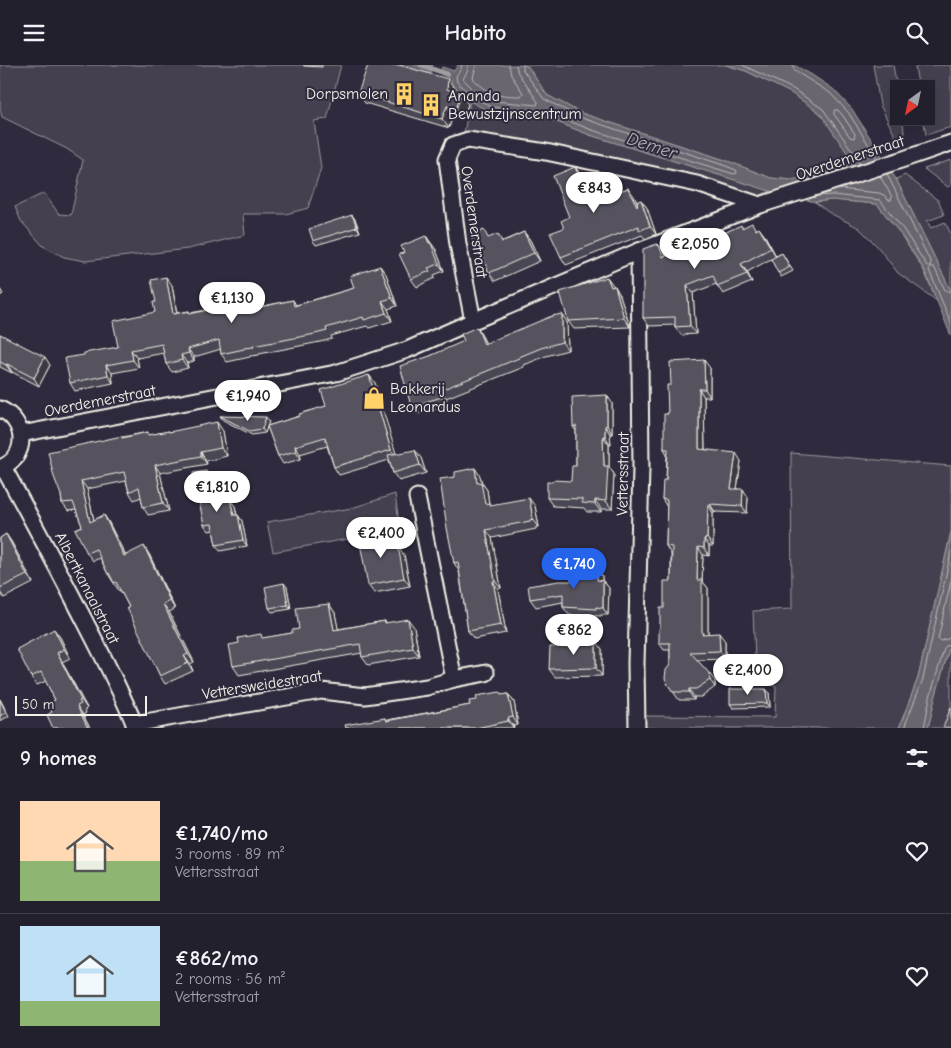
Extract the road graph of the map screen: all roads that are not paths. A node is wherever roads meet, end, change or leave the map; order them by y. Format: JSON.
{"nodes":[{"id":1,"x":951,"y":143,"type":"edge"},
{"id":2,"x":760,"y":205,"type":"junction"},
{"id":3,"x":639,"y":251,"type":"junction"},
{"id":4,"x":472,"y":321,"type":"junction"},
{"id":5,"x":0,"y":409,"type":"edge"},
{"id":6,"x":21,"y":434,"type":"junction"},
{"id":7,"x":2,"y":467,"type":"edge"},
{"id":8,"x":417,"y":497,"type":"dead end"},
{"id":9,"x":486,"y":673,"type":"dead end"},
{"id":10,"x":454,"y":679,"type":"junction"},
{"id":11,"x":135,"y":726,"type":"edge"},
{"id":12,"x":636,"y":728,"type":"edge"}],
"edges":[{"from":1,"to":2,"type":"street","name":"Overdemerstraat"},
{"from":2,"to":3,"type":"street","name":"Overdemerstraat"},
{"from":2,"to":4,"type":"street","name":"Overdemerstraat"},
{"from":3,"to":4,"type":"street","name":"Overdemerstraat"},
{"from":3,"to":12,"type":"street","name":"Vettersstraat"},
{"from":4,"to":6,"type":"street","name":"Overdemerstraat"},
{"from":5,"to":6,"type":"street"},
{"from":6,"to":7,"type":"street"},
{"from":7,"to":11,"type":"street","name":"Albertkanaalstraat"},
{"from":8,"to":10,"type":"street"},
{"from":9,"to":10,"type":"street","name":"Vettersweidestraat"},
{"from":10,"to":11,"type":"street","name":"Vettersweidestraat"}]}
